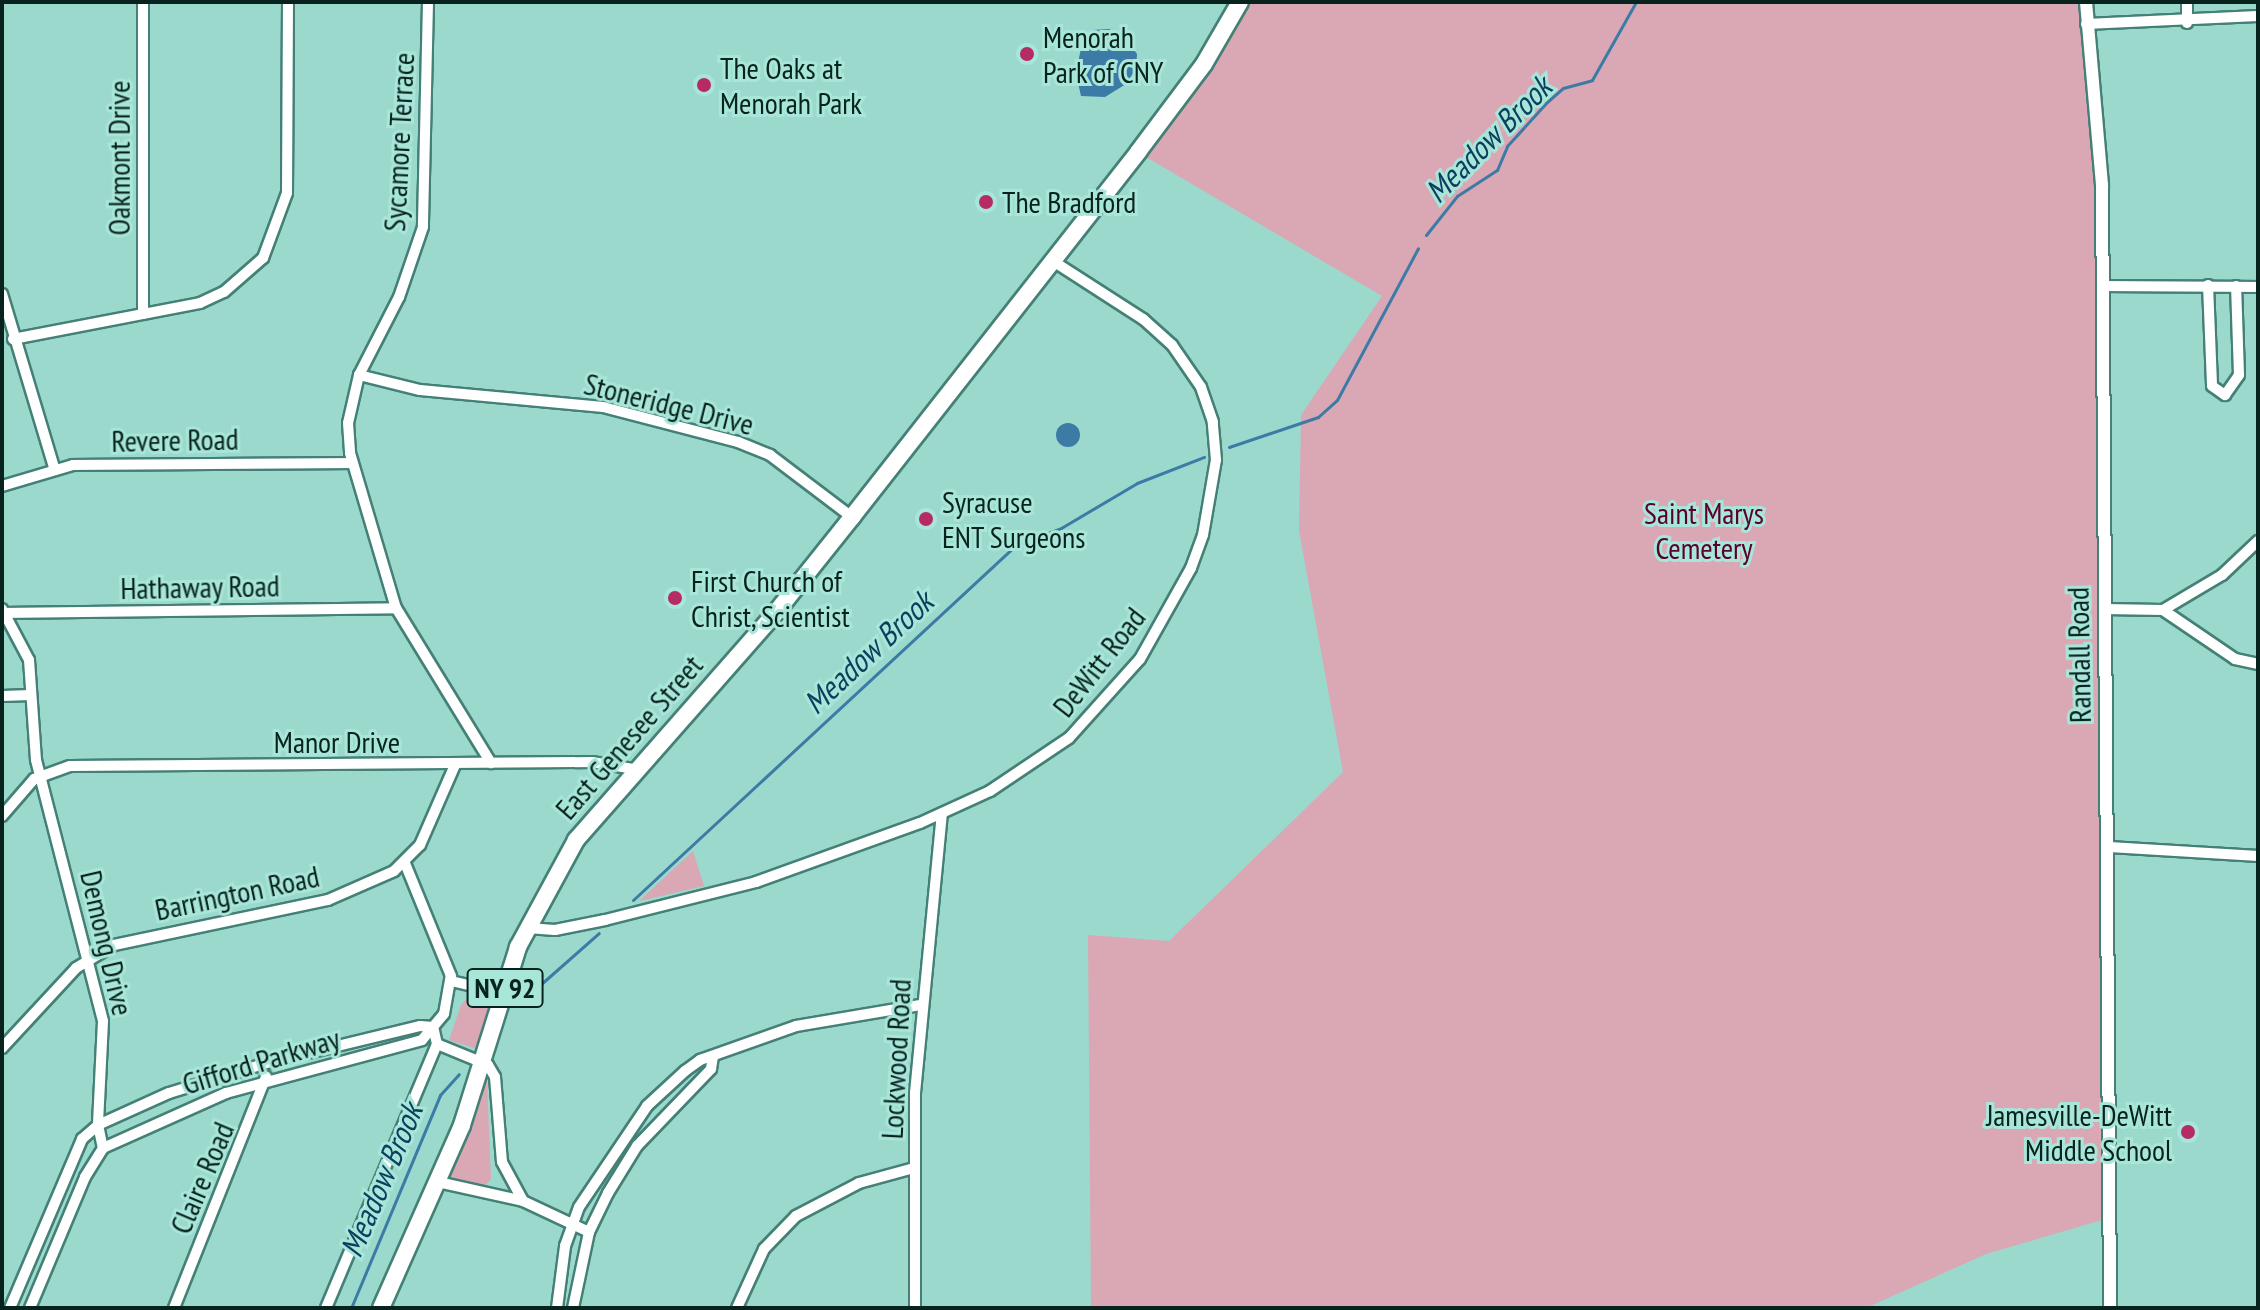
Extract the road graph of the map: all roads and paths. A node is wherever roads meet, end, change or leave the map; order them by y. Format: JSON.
{"nodes":[{"id":1,"x":143,"y":2,"type":"edge"},
{"id":2,"x":288,"y":2,"type":"edge"},
{"id":3,"x":428,"y":2,"type":"edge"},
{"id":4,"x":1240,"y":2,"type":"edge"},
{"id":5,"x":2086,"y":2,"type":"edge"},
{"id":6,"x":2187,"y":2,"type":"edge"},
{"id":7,"x":2258,"y":16,"type":"edge"},
{"id":8,"x":2187,"y":23,"type":"junction"},
{"id":9,"x":2086,"y":24,"type":"junction"},
{"id":10,"x":1053,"y":261,"type":"junction"},
{"id":11,"x":2208,"y":285,"type":"junction"},
{"id":12,"x":2103,"y":286,"type":"junction"},
{"id":13,"x":2236,"y":286,"type":"junction"},
{"id":14,"x":2258,"y":287,"type":"edge"},
{"id":15,"x":2,"y":294,"type":"edge"},
{"id":16,"x":143,"y":314,"type":"junction"},
{"id":17,"x":13,"y":339,"type":"junction"},
{"id":18,"x":359,"y":375,"type":"junction"},
{"id":19,"x":352,"y":463,"type":"junction"},
{"id":20,"x":54,"y":467,"type":"junction"},
{"id":21,"x":2,"y":486,"type":"edge"},
{"id":22,"x":852,"y":517,"type":"junction"},
{"id":23,"x":2258,"y":541,"type":"edge"},
{"id":24,"x":396,"y":608,"type":"junction"},
{"id":25,"x":2104,"y":609,"type":"junction"},
{"id":26,"x":2163,"y":610,"type":"junction"},
{"id":27,"x":4,"y":611,"type":"edge"},
{"id":28,"x":2258,"y":664,"type":"edge"},
{"id":29,"x":31,"y":695,"type":"junction"},
{"id":30,"x":2,"y":696,"type":"edge"},
{"id":31,"x":491,"y":763,"type":"junction"},
{"id":32,"x":455,"y":765,"type":"junction"},
{"id":33,"x":634,"y":769,"type":"junction"},
{"id":34,"x":40,"y":775,"type":"junction"},
{"id":35,"x":942,"y":813,"type":"junction"},
{"id":36,"x":2,"y":816,"type":"edge"},
{"id":37,"x":2110,"y":847,"type":"junction"},
{"id":38,"x":2258,"y":856,"type":"edge"},
{"id":39,"x":405,"y":863,"type":"junction"},
{"id":40,"x":527,"y":928,"type":"junction"},
{"id":41,"x":88,"y":959,"type":"junction"},
{"id":42,"x":451,"y":981,"type":"junction"},
{"id":43,"x":503,"y":993,"type":"junction"},
{"id":44,"x":920,"y":1005,"type":"junction"},
{"id":45,"x":433,"y":1027,"type":"junction"},
{"id":46,"x":437,"y":1044,"type":"junction"},
{"id":47,"x":2,"y":1048,"type":"edge"},
{"id":48,"x":713,"y":1057,"type":"junction"},
{"id":49,"x":483,"y":1061,"type":"junction"},
{"id":50,"x":263,"y":1064,"type":"junction"},
{"id":51,"x":267,"y":1081,"type":"junction"},
{"id":52,"x":98,"y":1125,"type":"junction"},
{"id":53,"x":103,"y":1148,"type":"junction"},
{"id":54,"x":914,"y":1168,"type":"junction"},
{"id":55,"x":438,"y":1182,"type":"junction"},
{"id":56,"x":523,"y":1201,"type":"junction"},
{"id":57,"x":572,"y":1224,"type":"junction"},
{"id":58,"x":589,"y":1232,"type":"junction"},
{"id":59,"x":10,"y":1308,"type":"edge"},
{"id":60,"x":30,"y":1308,"type":"edge"},
{"id":61,"x":174,"y":1308,"type":"edge"},
{"id":62,"x":326,"y":1308,"type":"edge"},
{"id":63,"x":381,"y":1308,"type":"edge"},
{"id":64,"x":557,"y":1308,"type":"edge"},
{"id":65,"x":573,"y":1308,"type":"edge"},
{"id":66,"x":737,"y":1308,"type":"edge"},
{"id":67,"x":915,"y":1308,"type":"edge"},
{"id":68,"x":2110,"y":1308,"type":"edge"}],
"edges":[{"from":1,"to":16,"type":"street","name":"Oakmont Drive"},
{"from":2,"to":16,"type":"street"},
{"from":3,"to":18,"type":"street","name":"Sycamore Terrace"},
{"from":4,"to":10,"type":"main road","name":"East Genesee Street","number":"NY 92"},
{"from":5,"to":9,"type":"street","name":"Randall Road"},
{"from":6,"to":8,"type":"street"},
{"from":7,"to":8,"type":"street"},
{"from":8,"to":9,"type":"street"},
{"from":9,"to":12,"type":"street","name":"Randall Road"},
{"from":10,"to":22,"type":"main road","name":"East Genesee Street","number":"NY 92"},
{"from":10,"to":35,"type":"street","name":"DeWitt Road"},
{"from":11,"to":12,"type":"street"},
{"from":11,"to":13,"type":"street"},
{"from":11,"to":13,"type":"street"},
{"from":12,"to":25,"type":"street","name":"Randall Road"},
{"from":13,"to":14,"type":"street"},
{"from":15,"to":17,"type":"street"},
{"from":16,"to":17,"type":"street"},
{"from":17,"to":20,"type":"street"},
{"from":18,"to":19,"type":"street","name":"Sycamore Terrace"},
{"from":18,"to":22,"type":"street","name":"Stoneridge Drive"},
{"from":19,"to":20,"type":"street","name":"Revere Road"},
{"from":19,"to":24,"type":"street","name":"Sycamore Terrace"},
{"from":20,"to":21,"type":"street","name":"Revere Road"},
{"from":22,"to":33,"type":"main road","name":"East Genesee Street","number":"NY 92"},
{"from":23,"to":26,"type":"street"},
{"from":24,"to":27,"type":"street","name":"Hathaway Road"},
{"from":24,"to":31,"type":"street","name":"Sycamore Terrace"},
{"from":25,"to":26,"type":"street"},
{"from":25,"to":37,"type":"street","name":"Randall Road"},
{"from":26,"to":28,"type":"street"},
{"from":27,"to":29,"type":"street","name":"Demong Drive"},
{"from":29,"to":30,"type":"street"},
{"from":29,"to":34,"type":"street","name":"Demong Drive"},
{"from":31,"to":32,"type":"street","name":"Manor Drive"},
{"from":31,"to":33,"type":"street","name":"Manor Drive"},
{"from":32,"to":34,"type":"street","name":"Manor Drive"},
{"from":32,"to":39,"type":"street","name":"Barrington Road"},
{"from":33,"to":40,"type":"main road","name":"East Genesee Street","number":"NY 92"},
{"from":34,"to":36,"type":"street"},
{"from":34,"to":41,"type":"street","name":"Demong Drive"},
{"from":35,"to":40,"type":"street","name":"DeWitt Road"},
{"from":35,"to":44,"type":"street","name":"Lockwood Road"},
{"from":37,"to":38,"type":"street"},
{"from":37,"to":68,"type":"street","name":"Randall Road"},
{"from":39,"to":41,"type":"street","name":"Barrington Road"},
{"from":39,"to":42,"type":"street"},
{"from":40,"to":43,"type":"main road","name":"East Genesee Street","number":"NY 92"},
{"from":41,"to":47,"type":"street","name":"Barrington Road"},
{"from":41,"to":52,"type":"street","name":"Demong Drive"},
{"from":42,"to":43,"type":"street"},
{"from":42,"to":45,"type":"street"},
{"from":43,"to":49,"type":"main road","name":"East Genesee Street","number":"NY 92"},
{"from":44,"to":48,"type":"street"},
{"from":44,"to":54,"type":"street","name":"Lockwood Road"},
{"from":45,"to":46,"type":"street"},
{"from":45,"to":50,"type":"street","name":"Gifford Parkway"},
{"from":45,"to":51,"type":"street","name":"Gifford Parkway"},
{"from":46,"to":49,"type":"street"},
{"from":46,"to":62,"type":"street"},
{"from":48,"to":57,"type":"street"},
{"from":48,"to":58,"type":"street"},
{"from":49,"to":55,"type":"main road","name":"East Genesee Street","number":"NY 92"},
{"from":49,"to":56,"type":"street"},
{"from":50,"to":51,"type":"street"},
{"from":50,"to":52,"type":"street","name":"Gifford Parkway"},
{"from":51,"to":53,"type":"street","name":"Gifford Parkway"},
{"from":51,"to":61,"type":"street","name":"Claire Road"},
{"from":52,"to":53,"type":"street","name":"Demong Drive"},
{"from":52,"to":59,"type":"street"},
{"from":53,"to":60,"type":"street"},
{"from":54,"to":66,"type":"street"},
{"from":54,"to":67,"type":"street","name":"Lockwood Road"},
{"from":55,"to":56,"type":"street"},
{"from":55,"to":63,"type":"main road","name":"East Genesee Street","number":"NY 92"},
{"from":56,"to":57,"type":"street"},
{"from":57,"to":58,"type":"street"},
{"from":57,"to":64,"type":"street"},
{"from":58,"to":65,"type":"street"}]}
